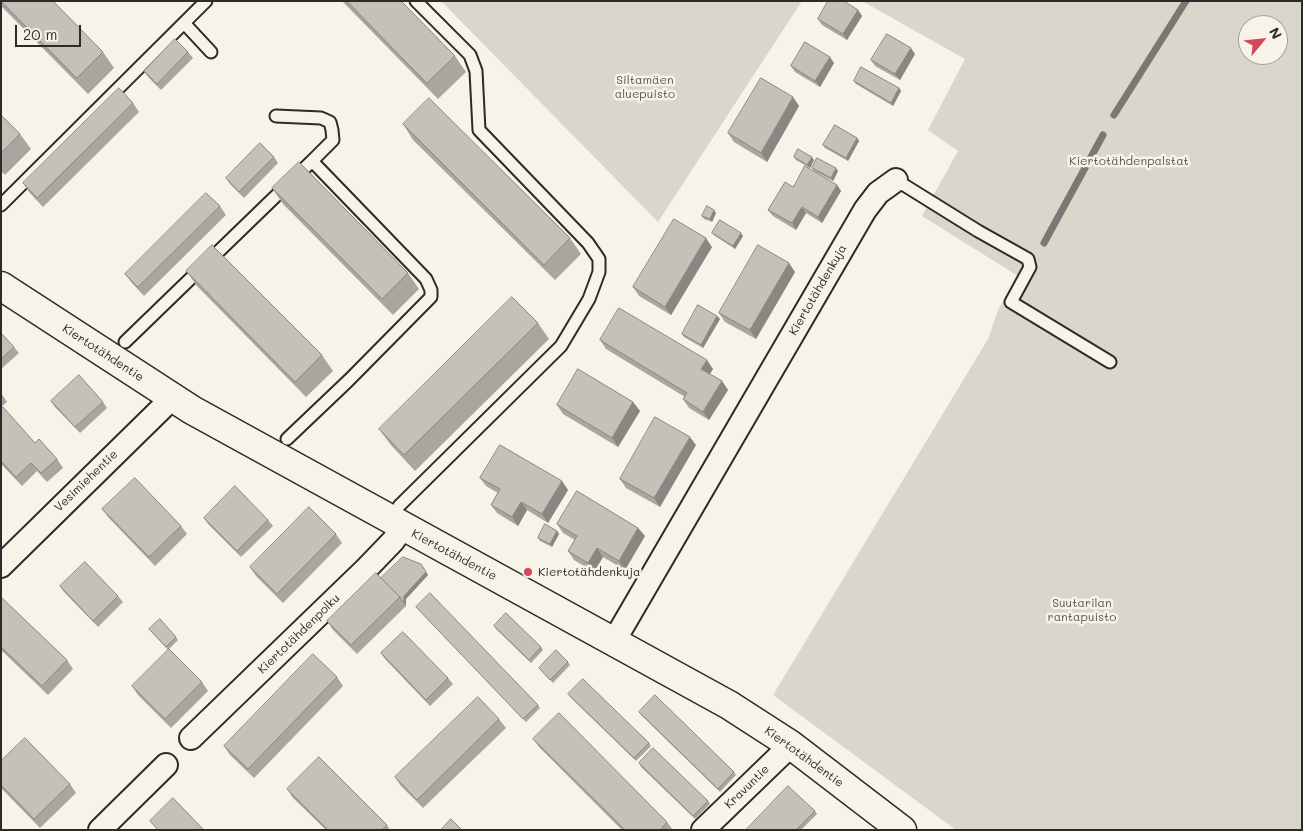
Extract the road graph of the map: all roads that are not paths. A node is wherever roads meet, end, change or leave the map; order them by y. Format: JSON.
{"nodes":[{"id":1,"x":206,"y":1,"type":"edge"},
{"id":2,"x":416,"y":1,"type":"edge"},
{"id":3,"x":184,"y":23,"type":"junction"},
{"id":4,"x":211,"y":52,"type":"dead end"},
{"id":5,"x":276,"y":116,"type":"dead end"},
{"id":6,"x":312,"y":160,"type":"junction"},
{"id":7,"x":896,"y":180,"type":"joint"},
{"id":8,"x":1,"y":205,"type":"edge"},
{"id":9,"x":1,"y":286,"type":"edge"},
{"id":10,"x":125,"y":342,"type":"dead end"},
{"id":11,"x":1110,"y":362,"type":"dead end"},
{"id":12,"x":171,"y":397,"type":"junction"},
{"id":13,"x":287,"y":438,"type":"dead end"},
{"id":14,"x":401,"y":517,"type":"junction"},
{"id":15,"x":1,"y":566,"type":"edge"},
{"id":16,"x":614,"y":641,"type":"junction"},
{"id":17,"x":192,"y":738,"type":"dead end"},
{"id":18,"x":791,"y":745,"type":"junction"},
{"id":19,"x":166,"y":765,"type":"dead end"},
{"id":20,"x":100,"y":830,"type":"edge"},
{"id":21,"x":703,"y":830,"type":"edge"},
{"id":22,"x":902,"y":830,"type":"edge"}],
"edges":[{"from":1,"to":3,"type":"lane"},
{"from":2,"to":14,"type":"lane"},
{"from":3,"to":4,"type":"lane"},
{"from":3,"to":8,"type":"lane"},
{"from":5,"to":6,"type":"lane"},
{"from":6,"to":10,"type":"lane"},
{"from":6,"to":13,"type":"lane"},
{"from":7,"to":11,"type":"lane"},
{"from":7,"to":16,"type":"street","name":"Kiertotähdenkuja"},
{"from":9,"to":12,"type":"street","name":"Kiertotähdentie"},
{"from":12,"to":14,"type":"street","name":"Kiertotähdentie"},
{"from":12,"to":15,"type":"street","name":"Vesimiehentie"},
{"from":14,"to":16,"type":"street","name":"Kiertotähdentie"},
{"from":14,"to":17,"type":"street","name":"Kiertotähdenpolku"},
{"from":16,"to":18,"type":"street","name":"Kiertotähdentie"},
{"from":18,"to":21,"type":"street","name":"Kravuntie"},
{"from":18,"to":22,"type":"street","name":"Kiertotähdentie"},
{"from":19,"to":20,"type":"street"}]}
